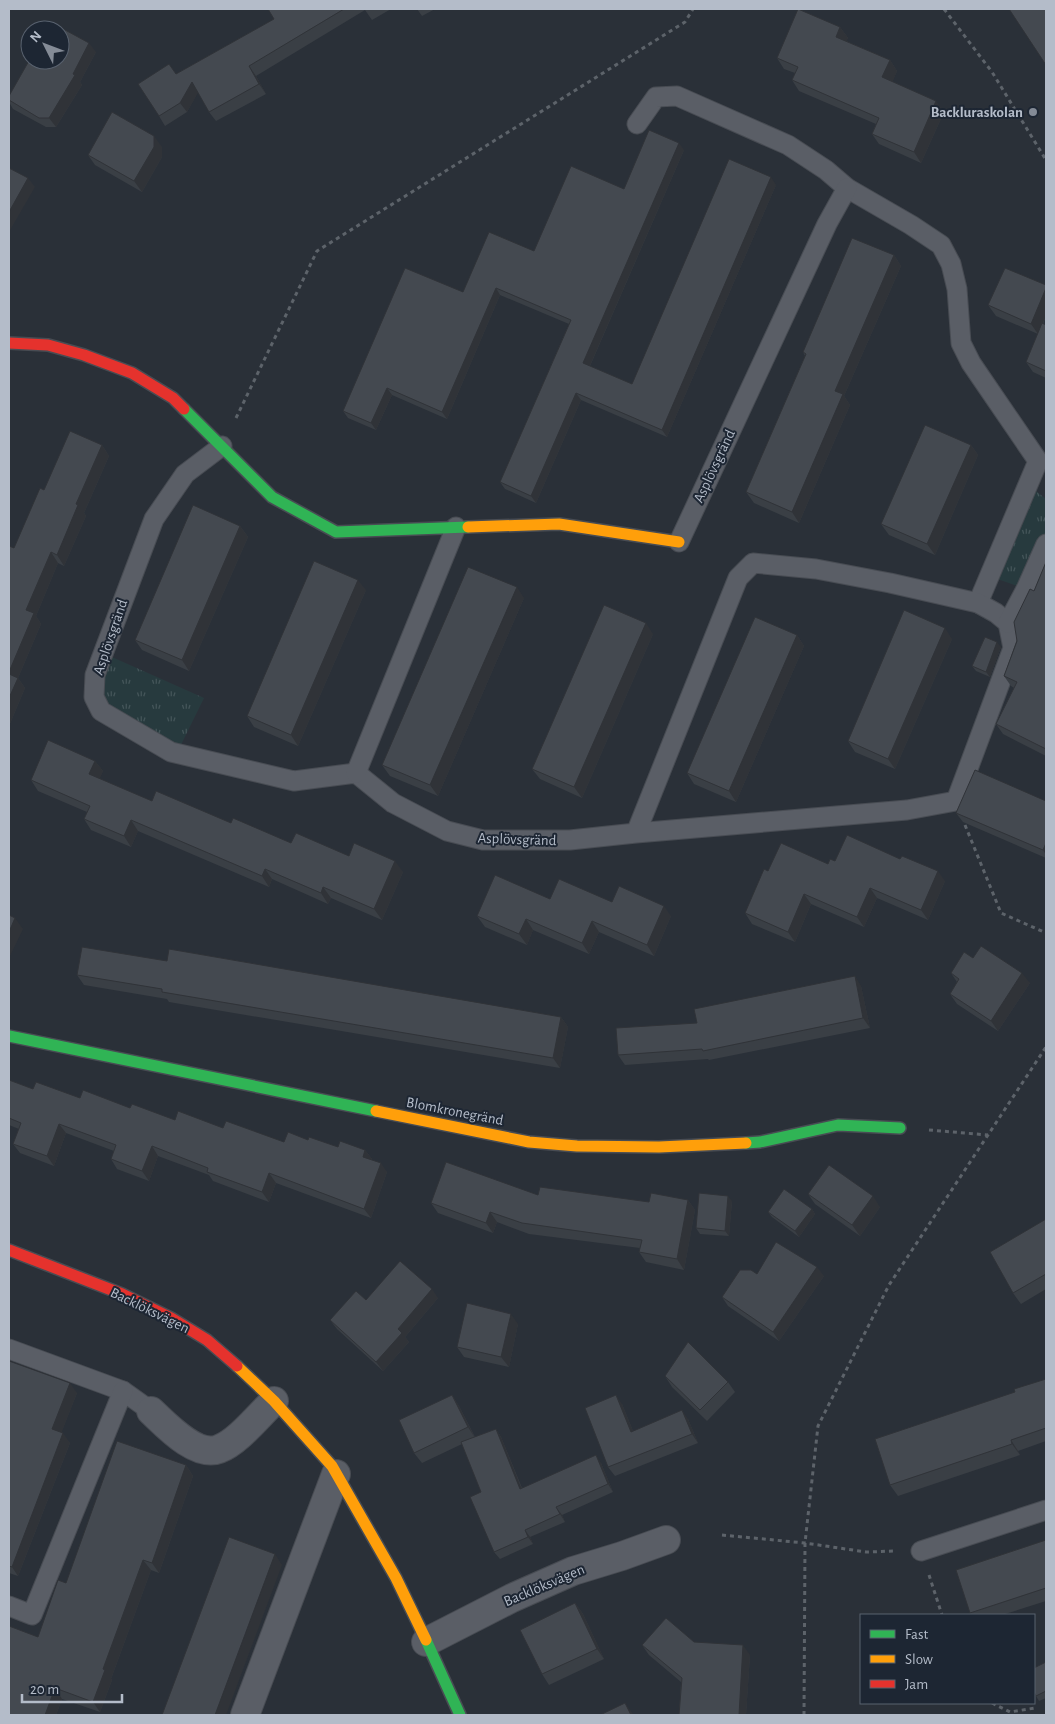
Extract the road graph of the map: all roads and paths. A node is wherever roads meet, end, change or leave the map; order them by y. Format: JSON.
{"nodes":[{"id":1,"x":693,"y":9,"type":"edge"},
{"id":2,"x":944,"y":9,"type":"edge"},
{"id":3,"x":637,"y":124,"type":"dead end"},
{"id":4,"x":1046,"y":160,"type":"edge"},
{"id":5,"x":847,"y":188,"type":"junction"},
{"id":6,"x":9,"y":342,"type":"edge"},
{"id":7,"x":222,"y":446,"type":"junction"},
{"id":8,"x":1042,"y":465,"type":"edge"},
{"id":9,"x":456,"y":527,"type":"junction"},
{"id":10,"x":679,"y":542,"type":"joint"},
{"id":11,"x":1046,"y":544,"type":"edge"},
{"id":12,"x":978,"y":603,"type":"junction"},
{"id":13,"x":1008,"y":623,"type":"junction"},
{"id":14,"x":356,"y":774,"type":"junction"},
{"id":15,"x":956,"y":801,"type":"junction"},
{"id":16,"x":636,"y":833,"type":"junction"},
{"id":17,"x":1046,"y":933,"type":"edge"},
{"id":18,"x":9,"y":1036,"type":"edge"},
{"id":19,"x":1046,"y":1047,"type":"edge"},
{"id":20,"x":900,"y":1128,"type":"joint"},
{"id":21,"x":988,"y":1135,"type":"junction"},
{"id":22,"x":9,"y":1250,"type":"edge"},
{"id":23,"x":9,"y":1349,"type":"edge"},
{"id":24,"x":123,"y":1391,"type":"junction"},
{"id":25,"x":274,"y":1401,"type":"junction"},
{"id":26,"x":151,"y":1411,"type":"joint"},
{"id":27,"x":336,"y":1474,"type":"junction"},
{"id":28,"x":1046,"y":1510,"type":"edge"},
{"id":29,"x":722,"y":1534,"type":"dead end"},
{"id":30,"x":666,"y":1540,"type":"dead end"},
{"id":31,"x":804,"y":1543,"type":"junction"},
{"id":32,"x":921,"y":1551,"type":"junction"},
{"id":33,"x":9,"y":1606,"type":"edge"},
{"id":34,"x":942,"y":1614,"type":"edge"},
{"id":35,"x":426,"y":1642,"type":"junction"},
{"id":36,"x":994,"y":1704,"type":"edge"},
{"id":37,"x":1035,"y":1708,"type":"dead end"},
{"id":38,"x":245,"y":1715,"type":"edge"},
{"id":39,"x":460,"y":1715,"type":"edge"},
{"id":40,"x":804,"y":1715,"type":"edge"}],
"edges":[{"from":1,"to":7,"type":"path"},
{"from":2,"to":4,"type":"path"},
{"from":3,"to":5,"type":"lane"},
{"from":5,"to":8,"type":"lane"},
{"from":5,"to":10,"type":"lane","name":"Asplövsgränd"},
{"from":6,"to":7,"type":"street","name":"Asplövsgränd"},
{"from":7,"to":9,"type":"street","name":"Asplövsgränd"},
{"from":7,"to":14,"type":"lane","name":"Asplövsgränd"},
{"from":8,"to":12,"type":"lane"},
{"from":9,"to":10,"type":"street","name":"Asplövsgränd"},
{"from":9,"to":14,"type":"lane"},
{"from":11,"to":13,"type":"lane"},
{"from":12,"to":13,"type":"lane"},
{"from":12,"to":16,"type":"lane"},
{"from":13,"to":15,"type":"lane"},
{"from":14,"to":16,"type":"lane","name":"Asplövsgränd"},
{"from":15,"to":16,"type":"lane","name":"Asplövsgränd"},
{"from":15,"to":17,"type":"path"},
{"from":18,"to":20,"type":"street","name":"Blomkronegränd"},
{"from":19,"to":21,"type":"path"},
{"from":20,"to":21,"type":"path"},
{"from":21,"to":31,"type":"path"},
{"from":22,"to":25,"type":"street","name":"Backlöksvägen"},
{"from":23,"to":24,"type":"lane"},
{"from":24,"to":26,"type":"lane"},
{"from":24,"to":33,"type":"lane"},
{"from":25,"to":26,"type":"street"},
{"from":25,"to":27,"type":"street","name":"Backlöksvägen"},
{"from":27,"to":35,"type":"street","name":"Backlöksvägen"},
{"from":27,"to":38,"type":"street"},
{"from":28,"to":32,"type":"lane"},
{"from":29,"to":31,"type":"path"},
{"from":30,"to":35,"type":"street","name":"Backlöksvägen"},
{"from":31,"to":32,"type":"path"},
{"from":31,"to":40,"type":"path"},
{"from":32,"to":34,"type":"path"},
{"from":35,"to":39,"type":"street","name":"Backlöksvägen"},
{"from":36,"to":37,"type":"path"}]}
